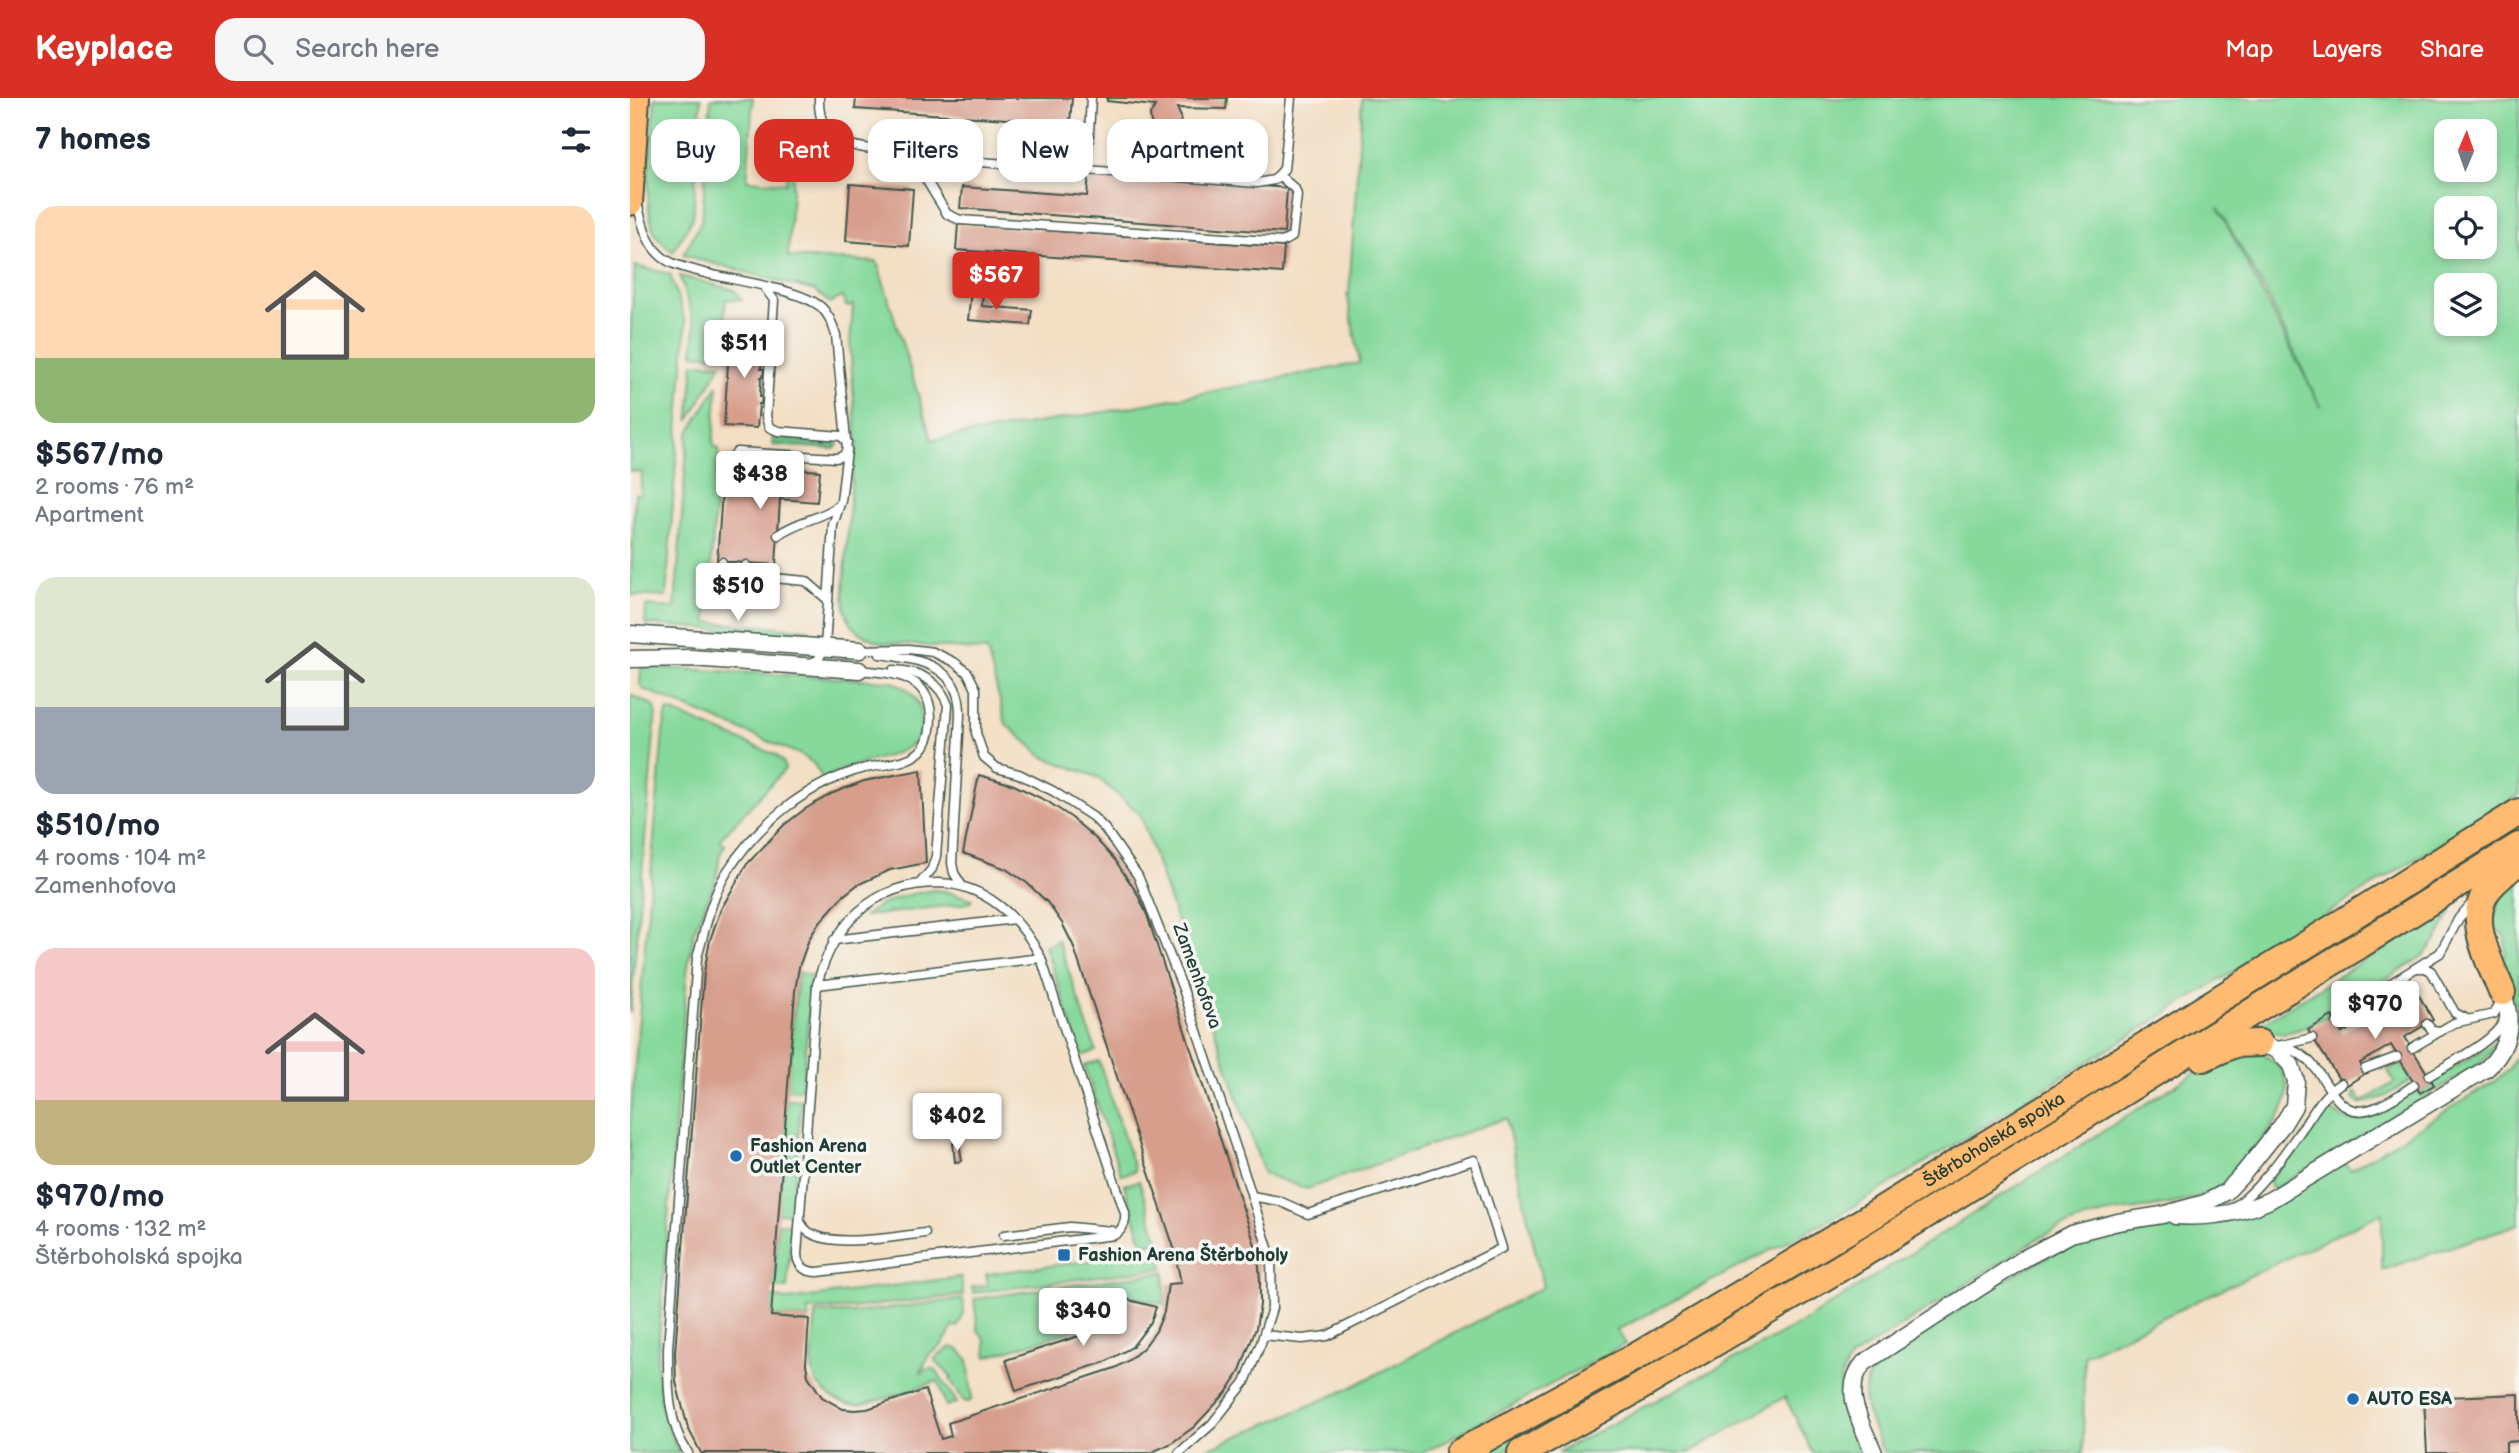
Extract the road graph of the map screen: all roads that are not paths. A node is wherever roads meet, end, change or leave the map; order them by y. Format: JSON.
{"nodes":[{"id":1,"x":637,"y":98,"type":"edge"},
{"id":2,"x":819,"y":98,"type":"edge"},
{"id":3,"x":1091,"y":98,"type":"edge"},
{"id":4,"x":1291,"y":98,"type":"edge"},
{"id":5,"x":1090,"y":119,"type":"edge"},
{"id":6,"x":868,"y":149,"type":"edge"},
{"id":7,"x":1093,"y":170,"type":"edge"},
{"id":8,"x":1280,"y":176,"type":"junction"},
{"id":9,"x":927,"y":182,"type":"edge"},
{"id":10,"x":631,"y":195,"type":"edge"},
{"id":11,"x":763,"y":286,"type":"junction"},
{"id":12,"x":847,"y":447,"type":"junction"},
{"id":13,"x":727,"y":492,"type":"dead end"},
{"id":14,"x":841,"y":501,"type":"junction"},
{"id":15,"x":778,"y":535,"type":"dead end"},
{"id":16,"x":722,"y":562,"type":"dead end"},
{"id":17,"x":746,"y":565,"type":"dead end"},
{"id":18,"x":757,"y":576,"type":"junction"},
{"id":19,"x":828,"y":600,"type":"junction"},
{"id":20,"x":630,"y":634,"type":"edge"},
{"id":21,"x":825,"y":648,"type":"junction"},
{"id":22,"x":860,"y":650,"type":"junction"},
{"id":23,"x":630,"y":659,"type":"edge"},
{"id":24,"x":648,"y":660,"type":"junction"},
{"id":25,"x":630,"y":666,"type":"edge"},
{"id":26,"x":802,"y":666,"type":"junction"},
{"id":27,"x":859,"y":670,"type":"junction"},
{"id":28,"x":2519,"y":812,"type":"edge"},
{"id":29,"x":2519,"y":846,"type":"edge"},
{"id":30,"x":2519,"y":861,"type":"edge"},
{"id":31,"x":917,"y":884,"type":"junction"},
{"id":32,"x":963,"y":887,"type":"junction"},
{"id":33,"x":2490,"y":887,"type":"junction"},
{"id":34,"x":1015,"y":919,"type":"junction"},
{"id":35,"x":834,"y":940,"type":"junction"},
{"id":36,"x":1041,"y":958,"type":"junction"},
{"id":37,"x":2417,"y":968,"type":"junction"},
{"id":38,"x":817,"y":985,"type":"junction"},
{"id":39,"x":2502,"y":992,"type":"junction"},
{"id":40,"x":2410,"y":998,"type":"dead end"},
{"id":41,"x":2357,"y":1011,"type":"junction"},
{"id":42,"x":2468,"y":1018,"type":"junction"},
{"id":43,"x":2337,"y":1023,"type":"dead end"},
{"id":44,"x":2427,"y":1024,"type":"dead end"},
{"id":45,"x":2441,"y":1031,"type":"junction"},
{"id":46,"x":2312,"y":1038,"type":"dead end"},
{"id":47,"x":2270,"y":1044,"type":"junction"},
{"id":48,"x":2412,"y":1048,"type":"dead end"},
{"id":49,"x":2397,"y":1057,"type":"dead end"},
{"id":50,"x":2364,"y":1069,"type":"dead end"},
{"id":51,"x":2429,"y":1076,"type":"dead end"},
{"id":52,"x":2341,"y":1083,"type":"dead end"},
{"id":53,"x":2414,"y":1085,"type":"dead end"},
{"id":54,"x":2330,"y":1090,"type":"junction"},
{"id":55,"x":2035,"y":1147,"type":"junction"},
{"id":56,"x":1252,"y":1196,"type":"junction"},
{"id":57,"x":2162,"y":1215,"type":"junction"},
{"id":58,"x":2213,"y":1215,"type":"junction"},
{"id":59,"x":800,"y":1220,"type":"junction"},
{"id":60,"x":1125,"y":1223,"type":"junction"},
{"id":61,"x":925,"y":1233,"type":"dead end"},
{"id":62,"x":1004,"y":1235,"type":"dead end"},
{"id":63,"x":1264,"y":1335,"type":"junction"},
{"id":64,"x":688,"y":1453,"type":"edge"},
{"id":65,"x":1179,"y":1453,"type":"edge"},
{"id":66,"x":1459,"y":1453,"type":"edge"},
{"id":67,"x":1521,"y":1453,"type":"edge"},
{"id":68,"x":1874,"y":1453,"type":"edge"}],
"edges":[{"from":1,"to":10,"type":"main road"},
{"from":2,"to":6,"type":"lane"},
{"from":3,"to":5,"type":"lane"},
{"from":4,"to":8,"type":"lane"},
{"from":7,"to":8,"type":"lane"},
{"from":8,"to":9,"type":"lane"},
{"from":10,"to":11,"type":"lane"},
{"from":11,"to":12,"type":"lane"},
{"from":11,"to":12,"type":"lane"},
{"from":12,"to":13,"type":"lane"},
{"from":12,"to":14,"type":"lane"},
{"from":14,"to":15,"type":"lane"},
{"from":14,"to":19,"type":"lane"},
{"from":16,"to":18,"type":"lane"},
{"from":17,"to":18,"type":"lane"},
{"from":18,"to":19,"type":"lane"},
{"from":19,"to":21,"type":"lane"},
{"from":20,"to":21,"type":"street","name":"Zamenhofova"},
{"from":21,"to":22,"type":"street","name":"Zamenhofova"},
{"from":21,"to":26,"type":"lane"},
{"from":22,"to":32,"type":"lane","name":"Zamenhofova"},
{"from":22,"to":56,"type":"lane","name":"Zamenhofova"},
{"from":23,"to":24,"type":"street"},
{"from":24,"to":25,"type":"lane"},
{"from":24,"to":26,"type":"street"},
{"from":26,"to":27,"type":"street"},
{"from":27,"to":31,"type":"lane"},
{"from":27,"to":64,"type":"lane"},
{"from":28,"to":66,"type":"highway","name":"Štěrboholská spojka"},
{"from":29,"to":55,"type":"highway","name":"Štěrboholská spojka"},
{"from":30,"to":33,"type":"highway"},
{"from":31,"to":32,"type":"lane"},
{"from":31,"to":35,"type":"lane"},
{"from":32,"to":34,"type":"lane"},
{"from":33,"to":37,"type":"lane"},
{"from":33,"to":39,"type":"highway"},
{"from":34,"to":35,"type":"lane"},
{"from":34,"to":36,"type":"lane"},
{"from":35,"to":38,"type":"lane"},
{"from":36,"to":38,"type":"lane"},
{"from":36,"to":60,"type":"lane"},
{"from":37,"to":41,"type":"lane"},
{"from":37,"to":42,"type":"lane"},
{"from":38,"to":59,"type":"lane"},
{"from":39,"to":42,"type":"lane"},
{"from":39,"to":51,"type":"lane"},
{"from":39,"to":58,"type":"street"},
{"from":40,"to":41,"type":"lane"},
{"from":41,"to":43,"type":"lane"},
{"from":42,"to":45,"type":"lane"},
{"from":44,"to":45,"type":"lane"},
{"from":45,"to":48,"type":"lane"},
{"from":46,"to":47,"type":"lane"},
{"from":47,"to":54,"type":"lane"},
{"from":47,"to":55,"type":"highway"},
{"from":47,"to":57,"type":"street"},
{"from":49,"to":50,"type":"lane"},
{"from":52,"to":54,"type":"lane"},
{"from":53,"to":54,"type":"lane"},
{"from":54,"to":58,"type":"lane"},
{"from":55,"to":67,"type":"highway","name":"Štěrboholská spojka"},
{"from":56,"to":63,"type":"lane","name":"Zamenhofova"},
{"from":56,"to":63,"type":"lane"},
{"from":57,"to":58,"type":"street"},
{"from":57,"to":68,"type":"street"},
{"from":59,"to":60,"type":"lane"},
{"from":59,"to":61,"type":"lane"},
{"from":60,"to":62,"type":"lane"},
{"from":63,"to":65,"type":"lane","name":"Zamenhofova"}]}
